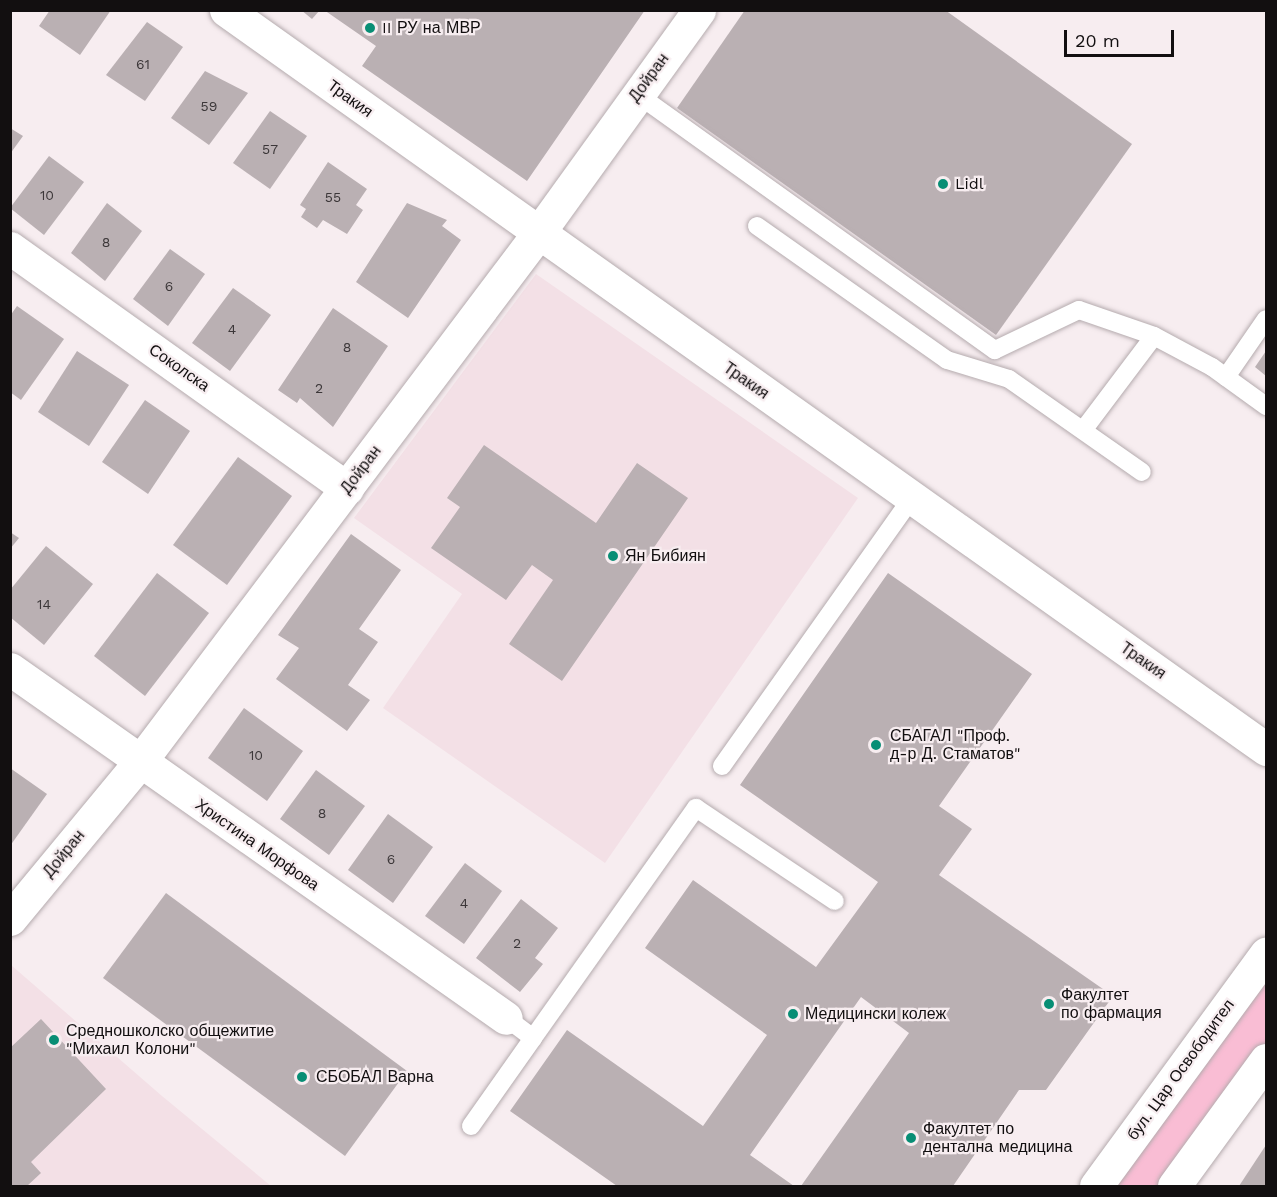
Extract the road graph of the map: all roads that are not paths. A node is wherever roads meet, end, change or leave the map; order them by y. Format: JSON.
{"nodes":[{"id":1,"x":226,"y":10,"type":"edge"},
{"id":2,"x":699,"y":10,"type":"edge"},
{"id":3,"x":637,"y":94,"type":"junction"},
{"id":4,"x":757,"y":226,"type":"dead end"},
{"id":5,"x":537,"y":235,"type":"junction"},
{"id":6,"x":10,"y":248,"type":"edge"},
{"id":7,"x":1266,"y":319,"type":"edge"},
{"id":8,"x":1154,"y":336,"type":"junction"},
{"id":9,"x":1226,"y":377,"type":"junction"},
{"id":10,"x":1266,"y":406,"type":"edge"},
{"id":11,"x":1084,"y":429,"type":"junction"},
{"id":12,"x":1142,"y":472,"type":"dead end"},
{"id":13,"x":347,"y":488,"type":"junction"},
{"id":14,"x":912,"y":498,"type":"junction"},
{"id":15,"x":10,"y":669,"type":"edge"},
{"id":16,"x":1266,"y":749,"type":"edge"},
{"id":17,"x":139,"y":763,"type":"junction"},
{"id":18,"x":722,"y":766,"type":"dead end"},
{"id":19,"x":835,"y":901,"type":"dead end"},
{"id":20,"x":10,"y":919,"type":"edge"},
{"id":21,"x":1266,"y":954,"type":"edge"},
{"id":22,"x":506,"y":1018,"type":"joint"},
{"id":23,"x":533,"y":1038,"type":"junction"},
{"id":24,"x":1266,"y":1060,"type":"edge"},
{"id":25,"x":471,"y":1126,"type":"dead end"},
{"id":26,"x":1096,"y":1186,"type":"edge"},
{"id":27,"x":1174,"y":1186,"type":"edge"}],
"edges":[{"from":1,"to":5,"type":"street","name":"Тракия"},
{"from":2,"to":3,"type":"street","name":"Дойран"},
{"from":3,"to":5,"type":"street","name":"Дойран"},
{"from":3,"to":8,"type":"lane"},
{"from":4,"to":11,"type":"lane"},
{"from":5,"to":13,"type":"street","name":"Дойран"},
{"from":5,"to":14,"type":"street","name":"Тракия"},
{"from":6,"to":13,"type":"street","name":"Соколска"},
{"from":7,"to":9,"type":"lane"},
{"from":8,"to":9,"type":"lane"},
{"from":8,"to":11,"type":"lane"},
{"from":9,"to":10,"type":"lane"},
{"from":11,"to":12,"type":"lane"},
{"from":13,"to":17,"type":"street","name":"Дойран"},
{"from":14,"to":16,"type":"street","name":"Тракия"},
{"from":14,"to":18,"type":"lane"},
{"from":15,"to":17,"type":"street","name":"Христина Морфова"},
{"from":17,"to":20,"type":"street","name":"Дойран"},
{"from":17,"to":22,"type":"street","name":"Христина Морфова"},
{"from":19,"to":23,"type":"lane"},
{"from":21,"to":26,"type":"street","name":"бул. Цар Освободител"},
{"from":22,"to":23,"type":"lane"},
{"from":23,"to":25,"type":"lane"},
{"from":24,"to":27,"type":"street"}]}
